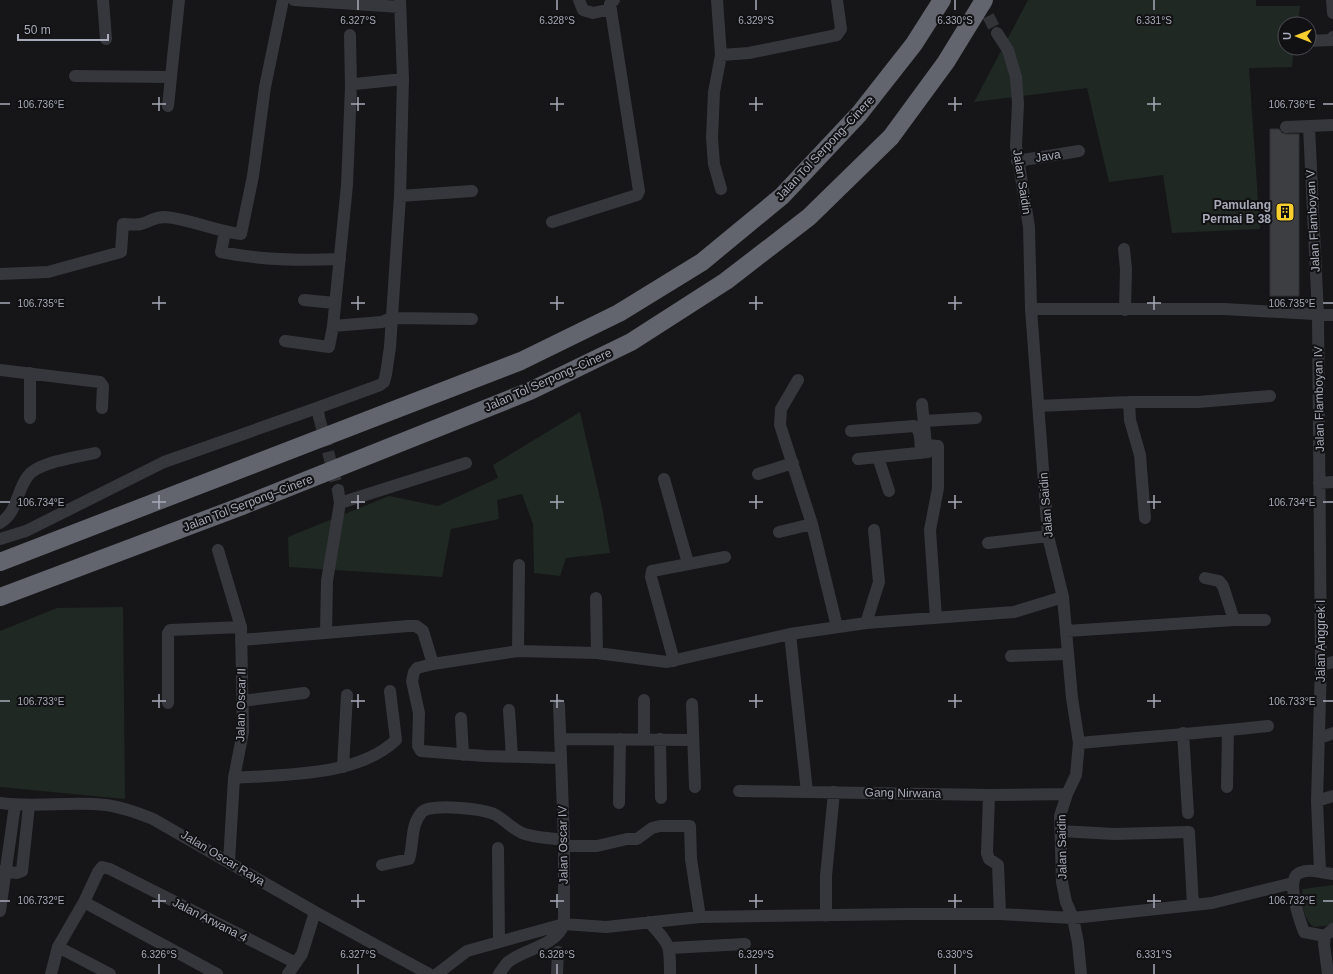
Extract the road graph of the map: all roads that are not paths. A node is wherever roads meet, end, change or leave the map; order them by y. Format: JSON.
{"nodes":[{"id":1,"x":103,"y":0,"type":"edge"},
{"id":2,"x":179,"y":0,"type":"edge"},
{"id":3,"x":283,"y":0,"type":"edge"},
{"id":4,"x":294,"y":0,"type":"edge"},
{"id":5,"x":579,"y":0,"type":"edge"},
{"id":6,"x":717,"y":0,"type":"edge"},
{"id":7,"x":837,"y":0,"type":"edge"},
{"id":8,"x":942,"y":0,"type":"edge"},
{"id":9,"x":984,"y":0,"type":"edge"},
{"id":10,"x":1332,"y":0,"type":"edge"},
{"id":11,"x":400,"y":4,"type":"edge"},
{"id":12,"x":612,"y":4,"type":"edge"},
{"id":13,"x":1333,"y":13,"type":"edge"},
{"id":14,"x":997,"y":34,"type":"tunnel mouth"},
{"id":15,"x":350,"y":36,"type":"dead end"},
{"id":16,"x":1333,"y":37,"type":"edge"},
{"id":17,"x":106,"y":39,"type":"dead end"},
{"id":18,"x":1317,"y":41,"type":"edge"},
{"id":19,"x":721,"y":55,"type":"junction"},
{"id":20,"x":75,"y":76,"type":"dead end"},
{"id":21,"x":170,"y":77,"type":"junction"},
{"id":22,"x":403,"y":79,"type":"junction"},
{"id":23,"x":351,"y":87,"type":"junction"},
{"id":24,"x":168,"y":106,"type":"dead end"},
{"id":25,"x":1333,"y":125,"type":"edge"},
{"id":26,"x":1286,"y":127,"type":"dead end"},
{"id":27,"x":1309,"y":127,"type":"junction"},
{"id":28,"x":1079,"y":151,"type":"dead end"},
{"id":29,"x":1017,"y":161,"type":"junction"},
{"id":30,"x":721,"y":189,"type":"dead end"},
{"id":31,"x":472,"y":191,"type":"dead end"},
{"id":32,"x":400,"y":196,"type":"junction"},
{"id":33,"x":552,"y":222,"type":"dead end"},
{"id":34,"x":225,"y":232,"type":"junction"},
{"id":35,"x":1124,"y":249,"type":"dead end"},
{"id":36,"x":340,"y":259,"type":"junction"},
{"id":37,"x":0,"y":274,"type":"edge"},
{"id":38,"x":304,"y":300,"type":"dead end"},
{"id":39,"x":335,"y":303,"type":"junction"},
{"id":40,"x":1031,"y":309,"type":"junction"},
{"id":41,"x":1125,"y":310,"type":"junction"},
{"id":42,"x":1318,"y":315,"type":"junction"},
{"id":43,"x":1333,"y":315,"type":"edge"},
{"id":44,"x":391,"y":318,"type":"junction"},
{"id":45,"x":472,"y":319,"type":"dead end"},
{"id":46,"x":333,"y":326,"type":"junction"},
{"id":47,"x":285,"y":341,"type":"dead end"},
{"id":48,"x":0,"y":370,"type":"edge"},
{"id":49,"x":30,"y":373,"type":"junction"},
{"id":50,"x":798,"y":380,"type":"dead end"},
{"id":51,"x":1270,"y":396,"type":"dead end"},
{"id":52,"x":1129,"y":402,"type":"junction"},
{"id":53,"x":922,"y":404,"type":"dead end"},
{"id":54,"x":1038,"y":406,"type":"junction"},
{"id":55,"x":102,"y":408,"type":"dead end"},
{"id":56,"x":30,"y":418,"type":"dead end"},
{"id":57,"x":976,"y":418,"type":"dead end"},
{"id":58,"x":924,"y":421,"type":"junction"},
{"id":59,"x":851,"y":431,"type":"dead end"},
{"id":60,"x":921,"y":453,"type":"junction"},
{"id":61,"x":95,"y":454,"type":"dead end"},
{"id":62,"x":937,"y":455,"type":"junction"},
{"id":63,"x":878,"y":457,"type":"junction"},
{"id":64,"x":858,"y":459,"type":"dead end"},
{"id":65,"x":466,"y":463,"type":"dead end"},
{"id":66,"x":793,"y":463,"type":"junction"},
{"id":67,"x":758,"y":474,"type":"dead end"},
{"id":68,"x":664,"y":479,"type":"dead end"},
{"id":69,"x":1333,"y":482,"type":"edge"},
{"id":70,"x":1319,"y":483,"type":"junction"},
{"id":71,"x":338,"y":490,"type":"tunnel mouth"},
{"id":72,"x":889,"y":491,"type":"dead end"},
{"id":73,"x":340,"y":503,"type":"junction"},
{"id":74,"x":1145,"y":518,"type":"dead end"},
{"id":75,"x":0,"y":523,"type":"edge"},
{"id":76,"x":812,"y":524,"type":"junction"},
{"id":77,"x":874,"y":530,"type":"dead end"},
{"id":78,"x":779,"y":532,"type":"dead end"},
{"id":79,"x":1048,"y":536,"type":"junction"},
{"id":80,"x":0,"y":539,"type":"edge"},
{"id":81,"x":988,"y":543,"type":"dead end"},
{"id":82,"x":218,"y":550,"type":"dead end"},
{"id":83,"x":725,"y":557,"type":"dead end"},
{"id":84,"x":0,"y":562,"type":"edge"},
{"id":85,"x":688,"y":563,"type":"junction"},
{"id":86,"x":519,"y":565,"type":"dead end"},
{"id":87,"x":1205,"y":578,"type":"dead end"},
{"id":88,"x":0,"y":597,"type":"edge"},
{"id":89,"x":1063,"y":597,"type":"junction"},
{"id":90,"x":596,"y":598,"type":"dead end"},
{"id":91,"x":936,"y":618,"type":"junction"},
{"id":92,"x":1234,"y":620,"type":"junction"},
{"id":93,"x":1265,"y":620,"type":"dead end"},
{"id":94,"x":866,"y":623,"type":"junction"},
{"id":95,"x":241,"y":627,"type":"junction"},
{"id":96,"x":837,"y":627,"type":"junction"},
{"id":97,"x":1067,"y":631,"type":"junction"},
{"id":98,"x":326,"y":632,"type":"junction"},
{"id":99,"x":790,"y":634,"type":"junction"},
{"id":100,"x":241,"y":640,"type":"junction"},
{"id":101,"x":518,"y":651,"type":"junction"},
{"id":102,"x":597,"y":653,"type":"junction"},
{"id":103,"x":1068,"y":654,"type":"junction"},
{"id":104,"x":1011,"y":656,"type":"dead end"},
{"id":105,"x":674,"y":661,"type":"junction"},
{"id":106,"x":433,"y":664,"type":"junction"},
{"id":107,"x":1327,"y":664,"type":"edge"},
{"id":108,"x":390,"y":690,"type":"dead end"},
{"id":109,"x":304,"y":693,"type":"dead end"},
{"id":110,"x":347,"y":696,"type":"dead end"},
{"id":111,"x":644,"y":700,"type":"dead end"},
{"id":112,"x":243,"y":701,"type":"junction"},
{"id":113,"x":168,"y":703,"type":"dead end"},
{"id":114,"x":692,"y":704,"type":"dead end"},
{"id":115,"x":559,"y":705,"type":"dead end"},
{"id":116,"x":510,"y":710,"type":"dead end"},
{"id":117,"x":461,"y":718,"type":"dead end"},
{"id":118,"x":1268,"y":726,"type":"dead end"},
{"id":119,"x":1228,"y":731,"type":"junction"},
{"id":120,"x":1184,"y":733,"type":"junction"},
{"id":121,"x":1333,"y":733,"type":"edge"},
{"id":122,"x":1320,"y":738,"type":"junction"},
{"id":123,"x":560,"y":739,"type":"junction"},
{"id":124,"x":620,"y":739,"type":"junction"},
{"id":125,"x":644,"y":739,"type":"junction"},
{"id":126,"x":660,"y":740,"type":"junction"},
{"id":127,"x":693,"y":740,"type":"junction"},
{"id":128,"x":1079,"y":744,"type":"junction"},
{"id":129,"x":463,"y":755,"type":"junction"},
{"id":130,"x":512,"y":757,"type":"junction"},
{"id":131,"x":560,"y":758,"type":"junction"},
{"id":132,"x":343,"y":767,"type":"junction"},
{"id":133,"x":234,"y":778,"type":"junction"},
{"id":134,"x":695,"y":787,"type":"dead end"},
{"id":135,"x":1227,"y":787,"type":"dead end"},
{"id":136,"x":739,"y":791,"type":"dead end"},
{"id":137,"x":807,"y":792,"type":"junction"},
{"id":138,"x":834,"y":792,"type":"junction"},
{"id":139,"x":1066,"y":794,"type":"junction"},
{"id":140,"x":989,"y":795,"type":"junction"},
{"id":141,"x":1333,"y":796,"type":"edge"},
{"id":142,"x":661,"y":798,"type":"dead end"},
{"id":143,"x":1317,"y":801,"type":"junction"},
{"id":144,"x":0,"y":803,"type":"edge"},
{"id":145,"x":619,"y":803,"type":"dead end"},
{"id":146,"x":14,"y":805,"type":"junction"},
{"id":147,"x":29,"y":806,"type":"junction"},
{"id":148,"x":1188,"y":813,"type":"dead end"},
{"id":149,"x":1060,"y":831,"type":"junction"},
{"id":150,"x":564,"y":843,"type":"junction"},
{"id":151,"x":498,"y":848,"type":"dead end"},
{"id":152,"x":229,"y":862,"type":"junction"},
{"id":153,"x":382,"y":866,"type":"dead end"},
{"id":154,"x":3,"y":871,"type":"edge"},
{"id":155,"x":1320,"y":871,"type":"junction"},
{"id":156,"x":1333,"y":874,"type":"edge"},
{"id":157,"x":1293,"y":883,"type":"junction"},
{"id":158,"x":84,"y":902,"type":"junction"},
{"id":159,"x":1193,"y":905,"type":"junction"},
{"id":160,"x":0,"y":911,"type":"edge"},
{"id":161,"x":315,"y":912,"type":"junction"},
{"id":162,"x":1000,"y":914,"type":"junction"},
{"id":163,"x":826,"y":916,"type":"junction"},
{"id":164,"x":700,"y":917,"type":"junction"},
{"id":165,"x":1073,"y":918,"type":"junction"},
{"id":166,"x":649,"y":922,"type":"junction"},
{"id":167,"x":564,"y":924,"type":"junction"},
{"id":168,"x":1329,"y":932,"type":"edge"},
{"id":169,"x":499,"y":942,"type":"junction"},
{"id":170,"x":745,"y":944,"type":"dead end"},
{"id":171,"x":58,"y":947,"type":"junction"},
{"id":172,"x":670,"y":948,"type":"junction"},
{"id":173,"x":558,"y":952,"type":"dead end"},
{"id":174,"x":296,"y":963,"type":"junction"},
{"id":175,"x":51,"y":974,"type":"edge"},
{"id":176,"x":110,"y":974,"type":"edge"},
{"id":177,"x":217,"y":974,"type":"edge"},
{"id":178,"x":288,"y":974,"type":"edge"},
{"id":179,"x":429,"y":974,"type":"edge"},
{"id":180,"x":437,"y":974,"type":"edge"},
{"id":181,"x":499,"y":974,"type":"edge"},
{"id":182,"x":557,"y":974,"type":"edge"},
{"id":183,"x":670,"y":974,"type":"edge"},
{"id":184,"x":1081,"y":974,"type":"edge"},
{"id":185,"x":1328,"y":974,"type":"edge"}],
"edges":[{"from":1,"to":17,"type":"street"},
{"from":2,"to":21,"type":"street"},
{"from":3,"to":34,"type":"street"},
{"from":4,"to":11,"type":"street"},
{"from":5,"to":12,"type":"street"},
{"from":6,"to":19,"type":"street"},
{"from":7,"to":19,"type":"street"},
{"from":8,"to":84,"type":"highway","name":"Jalan Tol Serpong–Cinere"},
{"from":9,"to":88,"type":"highway","name":"Jalan Tol Serpong–Cinere"},
{"from":10,"to":13,"type":"street"},
{"from":11,"to":22,"type":"street"},
{"from":12,"to":33,"type":"street"},
{"from":14,"to":29,"type":"street","name":"Jalan Saidin"},
{"from":15,"to":23,"type":"street"},
{"from":16,"to":18,"type":"street"},
{"from":19,"to":30,"type":"street"},
{"from":20,"to":21,"type":"street"},
{"from":21,"to":24,"type":"street"},
{"from":22,"to":23,"type":"street"},
{"from":22,"to":32,"type":"street"},
{"from":23,"to":36,"type":"street"},
{"from":25,"to":27,"type":"street"},
{"from":26,"to":27,"type":"street"},
{"from":27,"to":42,"type":"street","name":"Jalan Flamboyan V"},
{"from":28,"to":29,"type":"street","name":"Java"},
{"from":29,"to":40,"type":"street","name":"Jalan Saidin"},
{"from":31,"to":32,"type":"street"},
{"from":32,"to":44,"type":"street"},
{"from":34,"to":36,"type":"street"},
{"from":34,"to":37,"type":"street"},
{"from":35,"to":41,"type":"street"},
{"from":36,"to":39,"type":"street"},
{"from":38,"to":39,"type":"street"},
{"from":39,"to":46,"type":"street"},
{"from":40,"to":41,"type":"street"},
{"from":40,"to":54,"type":"street","name":"Jalan Saidin"},
{"from":41,"to":42,"type":"street"},
{"from":42,"to":43,"type":"street"},
{"from":42,"to":70,"type":"street","name":"Jalan Flamboyan IV"},
{"from":44,"to":45,"type":"street"},
{"from":44,"to":46,"type":"street"},
{"from":44,"to":80,"type":"street"},
{"from":46,"to":47,"type":"street"},
{"from":48,"to":49,"type":"street"},
{"from":49,"to":55,"type":"street"},
{"from":49,"to":56,"type":"street"},
{"from":50,"to":66,"type":"street"},
{"from":51,"to":52,"type":"street"},
{"from":52,"to":54,"type":"street"},
{"from":52,"to":74,"type":"street"},
{"from":53,"to":58,"type":"street"},
{"from":54,"to":79,"type":"street","name":"Jalan Saidin"},
{"from":57,"to":58,"type":"street"},
{"from":58,"to":62,"type":"street"},
{"from":59,"to":60,"type":"street"},
{"from":60,"to":62,"type":"street"},
{"from":60,"to":63,"type":"street"},
{"from":61,"to":75,"type":"street"},
{"from":62,"to":91,"type":"street"},
{"from":63,"to":64,"type":"street"},
{"from":63,"to":72,"type":"street"},
{"from":65,"to":73,"type":"street"},
{"from":66,"to":67,"type":"street"},
{"from":66,"to":76,"type":"street"},
{"from":68,"to":85,"type":"street"},
{"from":69,"to":70,"type":"street"},
{"from":70,"to":107,"type":"street","name":"Jalan Anggrek I"},
{"from":71,"to":73,"type":"street"},
{"from":73,"to":98,"type":"street"},
{"from":76,"to":78,"type":"street"},
{"from":76,"to":96,"type":"street"},
{"from":77,"to":94,"type":"street"},
{"from":79,"to":81,"type":"street"},
{"from":79,"to":89,"type":"street","name":"Jalan Saidin"},
{"from":82,"to":95,"type":"street","name":"Jalan Oscar II"},
{"from":83,"to":85,"type":"street"},
{"from":85,"to":105,"type":"street"},
{"from":86,"to":101,"type":"street"},
{"from":87,"to":92,"type":"street"},
{"from":89,"to":91,"type":"street"},
{"from":89,"to":97,"type":"street","name":"Jalan Saidin"},
{"from":90,"to":102,"type":"street"},
{"from":91,"to":94,"type":"street"},
{"from":92,"to":93,"type":"street"},
{"from":92,"to":97,"type":"street"},
{"from":94,"to":96,"type":"street"},
{"from":95,"to":100,"type":"street","name":"Jalan Oscar II"},
{"from":95,"to":113,"type":"street"},
{"from":96,"to":99,"type":"street"},
{"from":97,"to":103,"type":"street","name":"Jalan Saidin"},
{"from":98,"to":100,"type":"street"},
{"from":98,"to":106,"type":"street"},
{"from":99,"to":105,"type":"street"},
{"from":99,"to":137,"type":"street"},
{"from":100,"to":112,"type":"street","name":"Jalan Oscar II"},
{"from":101,"to":102,"type":"street"},
{"from":101,"to":106,"type":"street"},
{"from":102,"to":105,"type":"street"},
{"from":103,"to":104,"type":"street"},
{"from":103,"to":128,"type":"street","name":"Jalan Saidin"},
{"from":106,"to":129,"type":"street"},
{"from":107,"to":122,"type":"street","name":"Jalan Anggrek I"},
{"from":108,"to":132,"type":"street"},
{"from":109,"to":112,"type":"street"},
{"from":110,"to":132,"type":"street"},
{"from":111,"to":125,"type":"street"},
{"from":112,"to":133,"type":"street","name":"Jalan Oscar II"},
{"from":114,"to":127,"type":"street"},
{"from":115,"to":123,"type":"street","name":"Jalan Oscar IV"},
{"from":116,"to":130,"type":"street"},
{"from":117,"to":129,"type":"street"},
{"from":118,"to":119,"type":"street"},
{"from":119,"to":120,"type":"street"},
{"from":119,"to":135,"type":"street"},
{"from":120,"to":128,"type":"street"},
{"from":120,"to":148,"type":"street"},
{"from":121,"to":122,"type":"street"},
{"from":122,"to":143,"type":"street","name":"Jalan Anggrek I"},
{"from":123,"to":124,"type":"street"},
{"from":123,"to":131,"type":"street","name":"Jalan Oscar IV"},
{"from":124,"to":125,"type":"street"},
{"from":124,"to":145,"type":"street"},
{"from":125,"to":126,"type":"street"},
{"from":126,"to":127,"type":"street"},
{"from":126,"to":142,"type":"street"},
{"from":127,"to":134,"type":"street"},
{"from":128,"to":139,"type":"street","name":"Jalan Saidin"},
{"from":129,"to":130,"type":"street"},
{"from":130,"to":131,"type":"street"},
{"from":131,"to":150,"type":"street","name":"Jalan Oscar IV"},
{"from":132,"to":133,"type":"street"},
{"from":133,"to":152,"type":"street","name":"Jalan Oscar II"},
{"from":136,"to":137,"type":"street","name":"Gang Nirwana"},
{"from":137,"to":138,"type":"street","name":"Gang Nirwana"},
{"from":138,"to":140,"type":"street","name":"Gang Nirwana"},
{"from":138,"to":163,"type":"street"},
{"from":139,"to":140,"type":"street","name":"Gang Nirwana"},
{"from":139,"to":149,"type":"street","name":"Jalan Saidin"},
{"from":140,"to":162,"type":"street"},
{"from":141,"to":143,"type":"street"},
{"from":143,"to":155,"type":"street","name":"Jalan Anggrek I"},
{"from":144,"to":146,"type":"street","name":"Jalan Oscar Raya"},
{"from":146,"to":147,"type":"street","name":"Jalan Oscar Raya"},
{"from":146,"to":154,"type":"street"},
{"from":147,"to":152,"type":"street","name":"Jalan Oscar Raya"},
{"from":147,"to":154,"type":"street"},
{"from":149,"to":159,"type":"street"},
{"from":149,"to":165,"type":"street","name":"Jalan Saidin"},
{"from":150,"to":153,"type":"street"},
{"from":150,"to":164,"type":"street"},
{"from":150,"to":167,"type":"street","name":"Jalan Oscar IV"},
{"from":151,"to":169,"type":"street"},
{"from":152,"to":161,"type":"street","name":"Jalan Oscar Raya"},
{"from":154,"to":160,"type":"street"},
{"from":155,"to":156,"type":"street"},
{"from":155,"to":157,"type":"street"},
{"from":157,"to":159,"type":"street"},
{"from":157,"to":168,"type":"street"},
{"from":158,"to":171,"type":"street"},
{"from":158,"to":174,"type":"street","name":"Jalan Arwana 4"},
{"from":158,"to":177,"type":"street"},
{"from":159,"to":165,"type":"street"},
{"from":161,"to":174,"type":"street"},
{"from":161,"to":179,"type":"street","name":"Jalan Oscar Raya"},
{"from":162,"to":163,"type":"street"},
{"from":162,"to":165,"type":"street"},
{"from":163,"to":164,"type":"street"},
{"from":164,"to":166,"type":"street"},
{"from":165,"to":184,"type":"street","name":"Jalan Saidin"},
{"from":166,"to":167,"type":"street"},
{"from":166,"to":172,"type":"street"},
{"from":167,"to":169,"type":"street"},
{"from":167,"to":181,"type":"street"},
{"from":168,"to":185,"type":"street"},
{"from":169,"to":180,"type":"street"},
{"from":170,"to":172,"type":"street"},
{"from":171,"to":175,"type":"street"},
{"from":171,"to":176,"type":"street"},
{"from":172,"to":183,"type":"street"},
{"from":173,"to":182,"type":"street"},
{"from":174,"to":178,"type":"street"}]}
